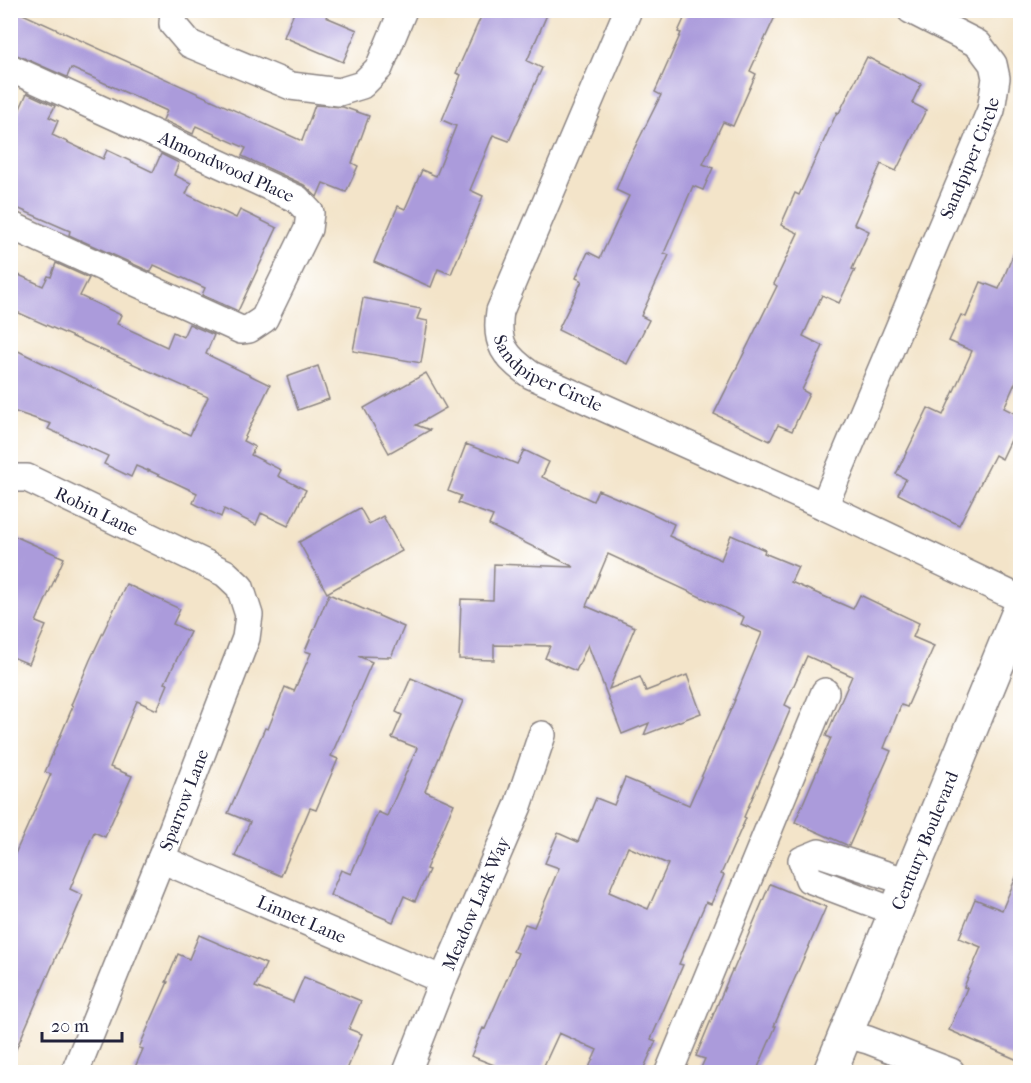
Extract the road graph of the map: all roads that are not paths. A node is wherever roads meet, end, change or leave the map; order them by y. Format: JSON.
{"nodes":[{"id":1,"x":174,"y":10,"type":"edge"},
{"id":2,"x":403,"y":10,"type":"edge"},
{"id":3,"x":628,"y":10,"type":"edge"},
{"id":4,"x":910,"y":10,"type":"edge"},
{"id":5,"x":10,"y":68,"type":"edge"},
{"id":6,"x":10,"y":225,"type":"edge"},
{"id":7,"x":10,"y":478,"type":"edge"},
{"id":8,"x":824,"y":506,"type":"junction"},
{"id":9,"x":182,"y":553,"type":"joint"},
{"id":10,"x":1020,"y":599,"type":"edge"},
{"id":11,"x":1020,"y":609,"type":"edge"},
{"id":12,"x":825,"y":692,"type":"dead end"},
{"id":13,"x":542,"y":735,"type":"dead end"},
{"id":14,"x":762,"y":844,"type":"junction"},
{"id":15,"x":161,"y":859,"type":"junction"},
{"id":16,"x":802,"y":860,"type":"junction"},
{"id":17,"x":908,"y":882,"type":"junction"},
{"id":18,"x":896,"y":912,"type":"junction"},
{"id":19,"x":444,"y":980,"type":"junction"},
{"id":20,"x":846,"y":1034,"type":"junction"},
{"id":21,"x":75,"y":1072,"type":"edge"},
{"id":22,"x":407,"y":1072,"type":"edge"},
{"id":23,"x":669,"y":1072,"type":"edge"},
{"id":24,"x":830,"y":1072,"type":"edge"},
{"id":25,"x":951,"y":1072,"type":"edge"}],
"edges":[{"from":1,"to":2,"type":"street"},
{"from":3,"to":8,"type":"street","name":"Sandpiper Circle"},
{"from":4,"to":8,"type":"street","name":"Sandpiper Circle"},
{"from":5,"to":6,"type":"street","name":"Almondwood Place"},
{"from":7,"to":9,"type":"street","name":"Robin Lane"},
{"from":8,"to":10,"type":"street","name":"Sandpiper Circle"},
{"from":9,"to":15,"type":"street","name":"Sparrow Lane"},
{"from":11,"to":17,"type":"street","name":"Century Boulevard"},
{"from":12,"to":14,"type":"street"},
{"from":13,"to":19,"type":"street","name":"Meadow Lark Way"},
{"from":14,"to":16,"type":"street"},
{"from":14,"to":23,"type":"street"},
{"from":15,"to":19,"type":"street","name":"Linnet Lane"},
{"from":15,"to":21,"type":"street","name":"Sparrow Lane"},
{"from":16,"to":17,"type":"street"},
{"from":16,"to":18,"type":"street"},
{"from":17,"to":18,"type":"street","name":"Century Boulevard"},
{"from":18,"to":20,"type":"street","name":"Century Boulevard"},
{"from":19,"to":22,"type":"street","name":"Meadow Lark Way"},
{"from":20,"to":24,"type":"street","name":"Century Boulevard"},
{"from":20,"to":25,"type":"street"}]}
